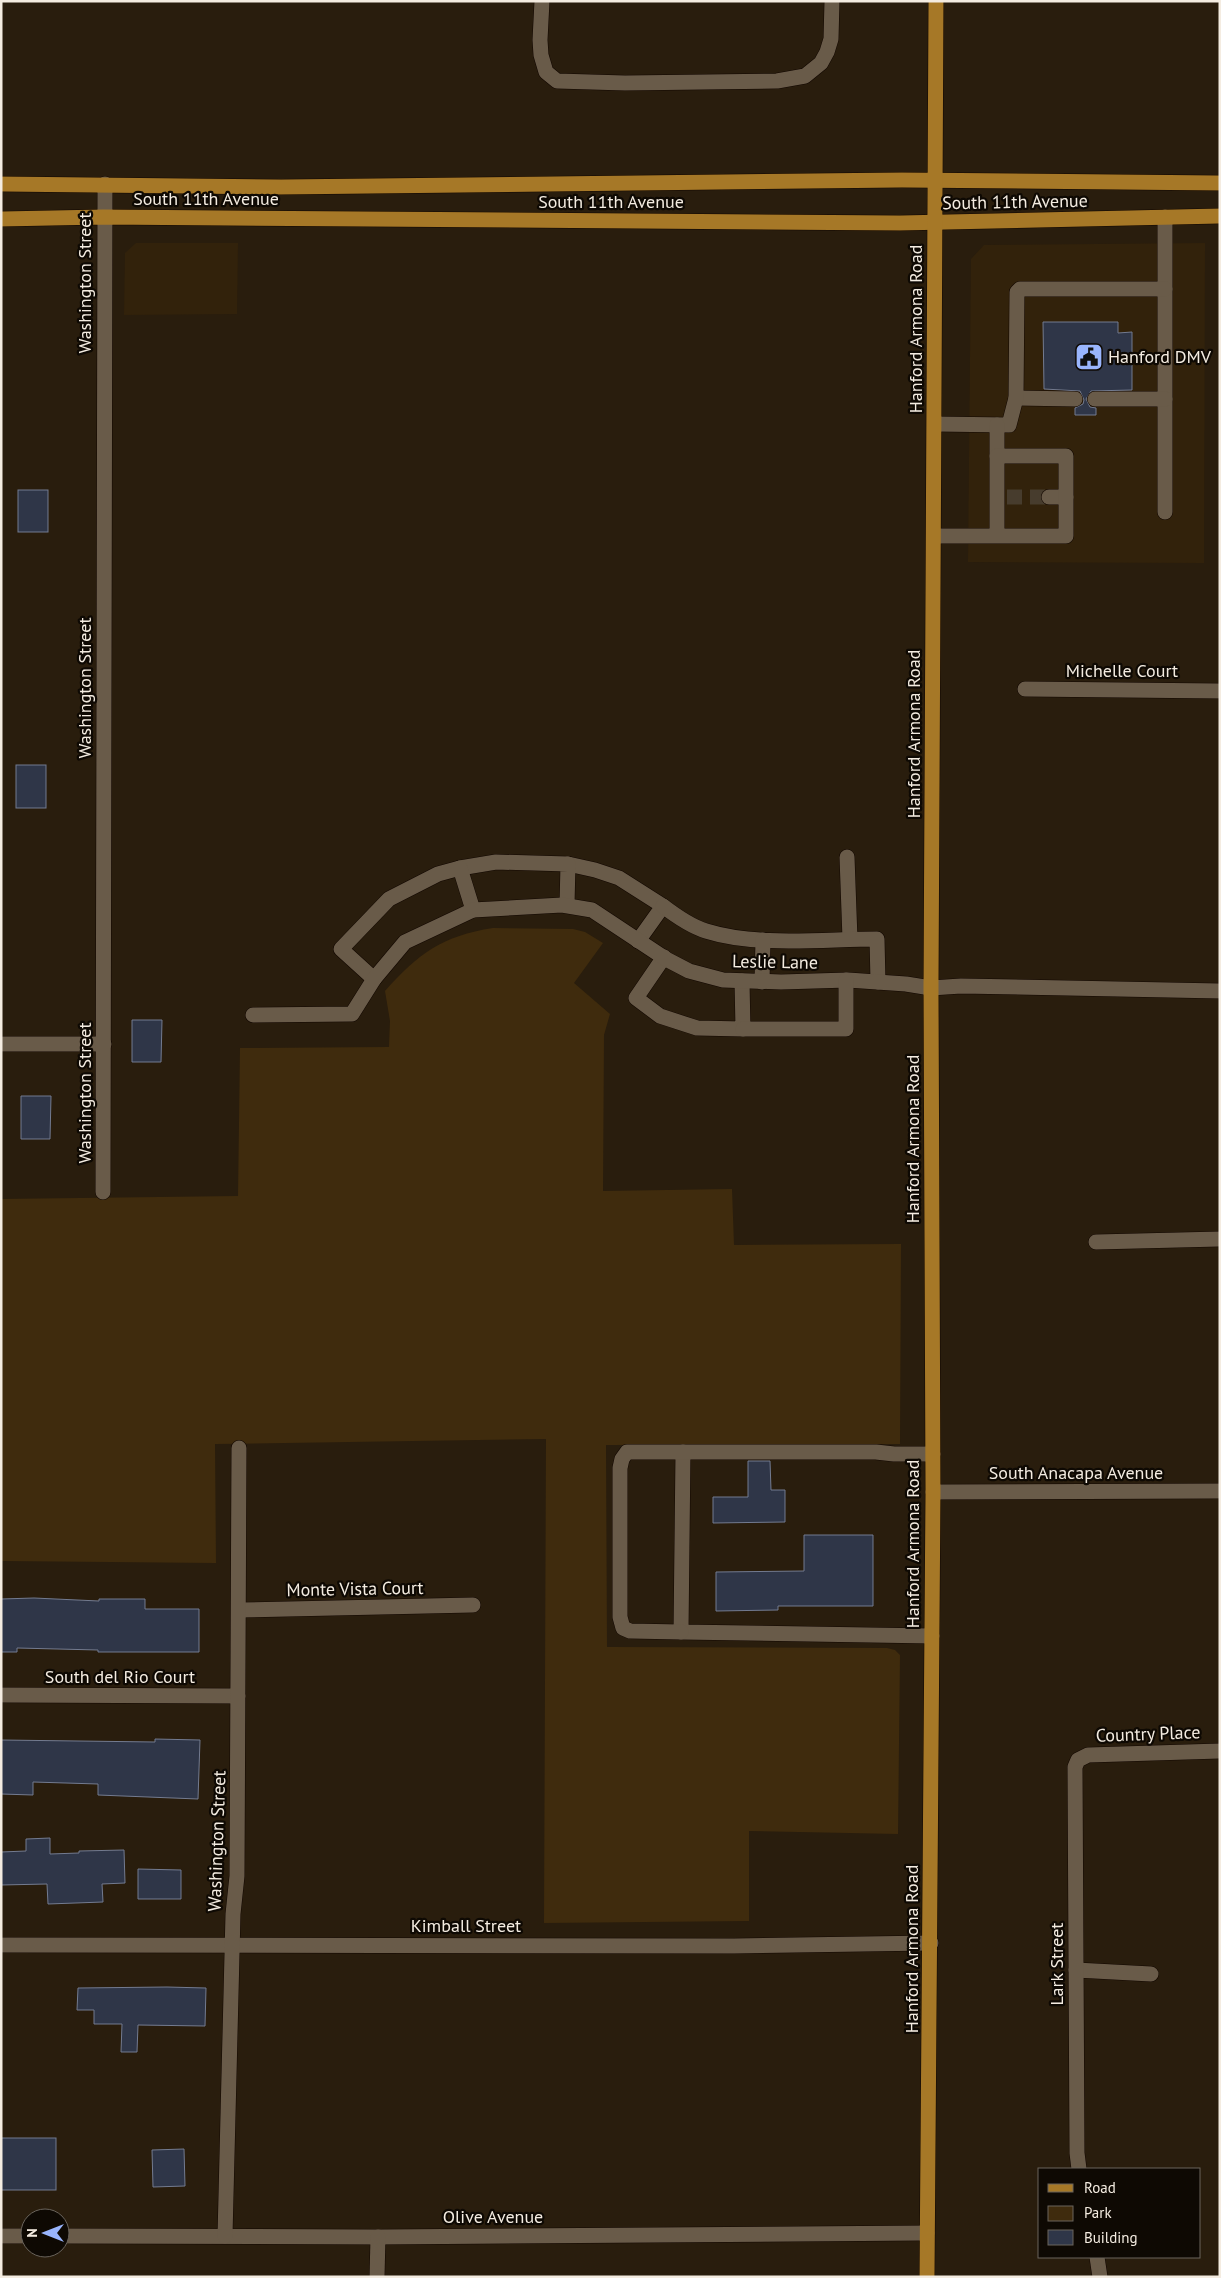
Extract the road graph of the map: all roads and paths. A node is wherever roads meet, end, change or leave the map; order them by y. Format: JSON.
{"nodes":[{"id":1,"x":542,"y":1,"type":"edge"},
{"id":2,"x":832,"y":1,"type":"edge"},
{"id":3,"x":936,"y":1,"type":"edge"},
{"id":4,"x":936,"y":180,"type":"junction"},
{"id":5,"x":1,"y":184,"type":"edge"},
{"id":6,"x":105,"y":184,"type":"junction"},
{"id":7,"x":1220,"y":184,"type":"edge"},
{"id":8,"x":1220,"y":216,"type":"edge"},
{"id":9,"x":103,"y":217,"type":"junction"},
{"id":10,"x":1165,"y":217,"type":"junction"},
{"id":11,"x":1,"y":219,"type":"edge"},
{"id":12,"x":934,"y":222,"type":"junction"},
{"id":13,"x":1165,"y":289,"type":"junction"},
{"id":14,"x":1016,"y":398,"type":"junction"},
{"id":15,"x":1075,"y":399,"type":"dead end"},
{"id":16,"x":1096,"y":399,"type":"dead end"},
{"id":17,"x":1165,"y":399,"type":"junction"},
{"id":18,"x":934,"y":424,"type":"junction"},
{"id":19,"x":997,"y":425,"type":"junction"},
{"id":20,"x":997,"y":456,"type":"junction"},
{"id":21,"x":1048,"y":497,"type":"tunnel mouth"},
{"id":22,"x":1066,"y":497,"type":"junction"},
{"id":23,"x":1165,"y":512,"type":"dead end"},
{"id":24,"x":934,"y":536,"type":"junction"},
{"id":25,"x":997,"y":536,"type":"junction"},
{"id":26,"x":1024,"y":689,"type":"dead end"},
{"id":27,"x":1220,"y":690,"type":"edge"},
{"id":28,"x":847,"y":858,"type":"dead end"},
{"id":29,"x":568,"y":864,"type":"junction"},
{"id":30,"x":460,"y":868,"type":"junction"},
{"id":31,"x":567,"y":905,"type":"junction"},
{"id":32,"x":663,"y":906,"type":"junction"},
{"id":33,"x":473,"y":910,"type":"junction"},
{"id":34,"x":850,"y":939,"type":"junction"},
{"id":35,"x":763,"y":940,"type":"junction"},
{"id":36,"x":638,"y":941,"type":"junction"},
{"id":37,"x":664,"y":957,"type":"junction"},
{"id":38,"x":374,"y":979,"type":"junction"},
{"id":39,"x":846,"y":980,"type":"junction"},
{"id":40,"x":742,"y":981,"type":"junction"},
{"id":41,"x":762,"y":982,"type":"junction"},
{"id":42,"x":878,"y":982,"type":"junction"},
{"id":43,"x":931,"y":988,"type":"junction"},
{"id":44,"x":1220,"y":991,"type":"edge"},
{"id":45,"x":253,"y":1016,"type":"dead end"},
{"id":46,"x":742,"y":1029,"type":"junction"},
{"id":47,"x":1,"y":1044,"type":"edge"},
{"id":48,"x":104,"y":1044,"type":"junction"},
{"id":49,"x":103,"y":1192,"type":"dead end"},
{"id":50,"x":1220,"y":1239,"type":"edge"},
{"id":51,"x":1096,"y":1242,"type":"dead end"},
{"id":52,"x":239,"y":1448,"type":"dead end"},
{"id":53,"x":683,"y":1452,"type":"junction"},
{"id":54,"x":933,"y":1454,"type":"junction"},
{"id":55,"x":1220,"y":1491,"type":"edge"},
{"id":56,"x":933,"y":1492,"type":"junction"},
{"id":57,"x":473,"y":1605,"type":"dead end"},
{"id":58,"x":239,"y":1610,"type":"junction"},
{"id":59,"x":681,"y":1632,"type":"junction"},
{"id":60,"x":932,"y":1636,"type":"junction"},
{"id":61,"x":1,"y":1695,"type":"edge"},
{"id":62,"x":238,"y":1696,"type":"junction"},
{"id":63,"x":1220,"y":1751,"type":"edge"},
{"id":64,"x":1078,"y":1760,"type":"joint"},
{"id":65,"x":1,"y":1944,"type":"edge"},
{"id":66,"x":232,"y":1944,"type":"junction"},
{"id":67,"x":931,"y":1944,"type":"junction"},
{"id":68,"x":1076,"y":1970,"type":"junction"},
{"id":69,"x":1152,"y":1974,"type":"dead end"},
{"id":70,"x":1079,"y":2168,"type":"edge"},
{"id":71,"x":927,"y":2232,"type":"junction"},
{"id":72,"x":1,"y":2236,"type":"edge"},
{"id":73,"x":20,"y":2236,"type":"edge"},
{"id":74,"x":70,"y":2236,"type":"edge"},
{"id":75,"x":225,"y":2236,"type":"junction"},
{"id":76,"x":378,"y":2237,"type":"junction"},
{"id":77,"x":1097,"y":2258,"type":"edge"},
{"id":78,"x":377,"y":2277,"type":"edge"},
{"id":79,"x":927,"y":2277,"type":"edge"},
{"id":80,"x":1100,"y":2277,"type":"edge"}],
"edges":[{"from":1,"to":2,"type":"street"},
{"from":3,"to":4,"type":"main road","name":"Hanford Armona Road"},
{"from":4,"to":6,"type":"main road","name":"South 11th Avenue"},
{"from":4,"to":7,"type":"main road","name":"South 11th Avenue"},
{"from":4,"to":12,"type":"main road","name":"Hanford Armona Road"},
{"from":5,"to":6,"type":"main road","name":"South 11th Avenue"},
{"from":6,"to":9,"type":"street","name":"Washington Street"},
{"from":8,"to":10,"type":"main road","name":"South 11th Avenue"},
{"from":9,"to":11,"type":"main road","name":"South 11th Avenue"},
{"from":9,"to":12,"type":"main road","name":"South 11th Avenue"},
{"from":9,"to":48,"type":"street","name":"Washington Street"},
{"from":10,"to":12,"type":"main road","name":"South 11th Avenue"},
{"from":10,"to":13,"type":"street"},
{"from":12,"to":18,"type":"main road","name":"Hanford Armona Road"},
{"from":13,"to":14,"type":"street"},
{"from":13,"to":17,"type":"street"},
{"from":14,"to":15,"type":"street"},
{"from":14,"to":19,"type":"street"},
{"from":16,"to":17,"type":"street"},
{"from":17,"to":23,"type":"street"},
{"from":18,"to":19,"type":"street"},
{"from":18,"to":24,"type":"main road","name":"Hanford Armona Road"},
{"from":19,"to":20,"type":"street"},
{"from":20,"to":22,"type":"street"},
{"from":20,"to":25,"type":"street"},
{"from":21,"to":22,"type":"street"},
{"from":22,"to":25,"type":"street"},
{"from":24,"to":25,"type":"street"},
{"from":24,"to":43,"type":"main road","name":"Hanford Armona Road"},
{"from":26,"to":27,"type":"street","name":"Michelle Court"},
{"from":28,"to":34,"type":"street"},
{"from":29,"to":30,"type":"street"},
{"from":29,"to":31,"type":"street"},
{"from":29,"to":32,"type":"street"},
{"from":30,"to":33,"type":"street"},
{"from":30,"to":38,"type":"street"},
{"from":31,"to":33,"type":"street","name":"Leslie Lane"},
{"from":31,"to":36,"type":"street","name":"Leslie Lane"},
{"from":32,"to":35,"type":"street"},
{"from":32,"to":36,"type":"street"},
{"from":33,"to":38,"type":"street","name":"Leslie Lane"},
{"from":34,"to":35,"type":"street"},
{"from":34,"to":42,"type":"street"},
{"from":35,"to":41,"type":"street"},
{"from":36,"to":37,"type":"street","name":"Leslie Lane"},
{"from":37,"to":40,"type":"street","name":"Leslie Lane"},
{"from":37,"to":46,"type":"street"},
{"from":38,"to":45,"type":"street","name":"Leslie Lane"},
{"from":39,"to":41,"type":"street","name":"Leslie Lane"},
{"from":39,"to":42,"type":"street","name":"Leslie Lane"},
{"from":39,"to":46,"type":"street"},
{"from":40,"to":41,"type":"street","name":"Leslie Lane"},
{"from":40,"to":46,"type":"street"},
{"from":42,"to":43,"type":"street","name":"Leslie Lane"},
{"from":43,"to":44,"type":"street","name":"Leslie Lane"},
{"from":43,"to":54,"type":"main road","name":"Hanford Armona Road"},
{"from":47,"to":48,"type":"street"},
{"from":48,"to":49,"type":"street","name":"Washington Street"},
{"from":50,"to":51,"type":"street"},
{"from":52,"to":58,"type":"street","name":"Washington Street"},
{"from":53,"to":54,"type":"street"},
{"from":53,"to":59,"type":"street"},
{"from":53,"to":59,"type":"street"},
{"from":54,"to":56,"type":"main road","name":"Hanford Armona Road"},
{"from":55,"to":56,"type":"street","name":"South Anacapa Avenue"},
{"from":56,"to":60,"type":"main road","name":"Hanford Armona Road"},
{"from":57,"to":58,"type":"street","name":"Monte Vista Court"},
{"from":58,"to":62,"type":"street","name":"Washington Street"},
{"from":59,"to":60,"type":"street"},
{"from":60,"to":67,"type":"main road","name":"Hanford Armona Road"},
{"from":61,"to":62,"type":"street","name":"South del Rio Court"},
{"from":62,"to":66,"type":"street","name":"Washington Street"},
{"from":63,"to":64,"type":"street","name":"Country Place"},
{"from":64,"to":68,"type":"street","name":"Lark Street"},
{"from":65,"to":66,"type":"street","name":"Kimball Street"},
{"from":66,"to":67,"type":"street","name":"Kimball Street"},
{"from":66,"to":75,"type":"street","name":"Washington Street"},
{"from":67,"to":71,"type":"main road","name":"Hanford Armona Road"},
{"from":68,"to":69,"type":"street"},
{"from":68,"to":70,"type":"street","name":"Lark Street"},
{"from":71,"to":76,"type":"street","name":"Olive Avenue"},
{"from":71,"to":79,"type":"main road","name":"Hanford Armona Road"},
{"from":72,"to":73,"type":"street"},
{"from":74,"to":75,"type":"street","name":"Olive Avenue"},
{"from":75,"to":76,"type":"street","name":"Olive Avenue"},
{"from":76,"to":78,"type":"street"},
{"from":77,"to":80,"type":"street"}]}
